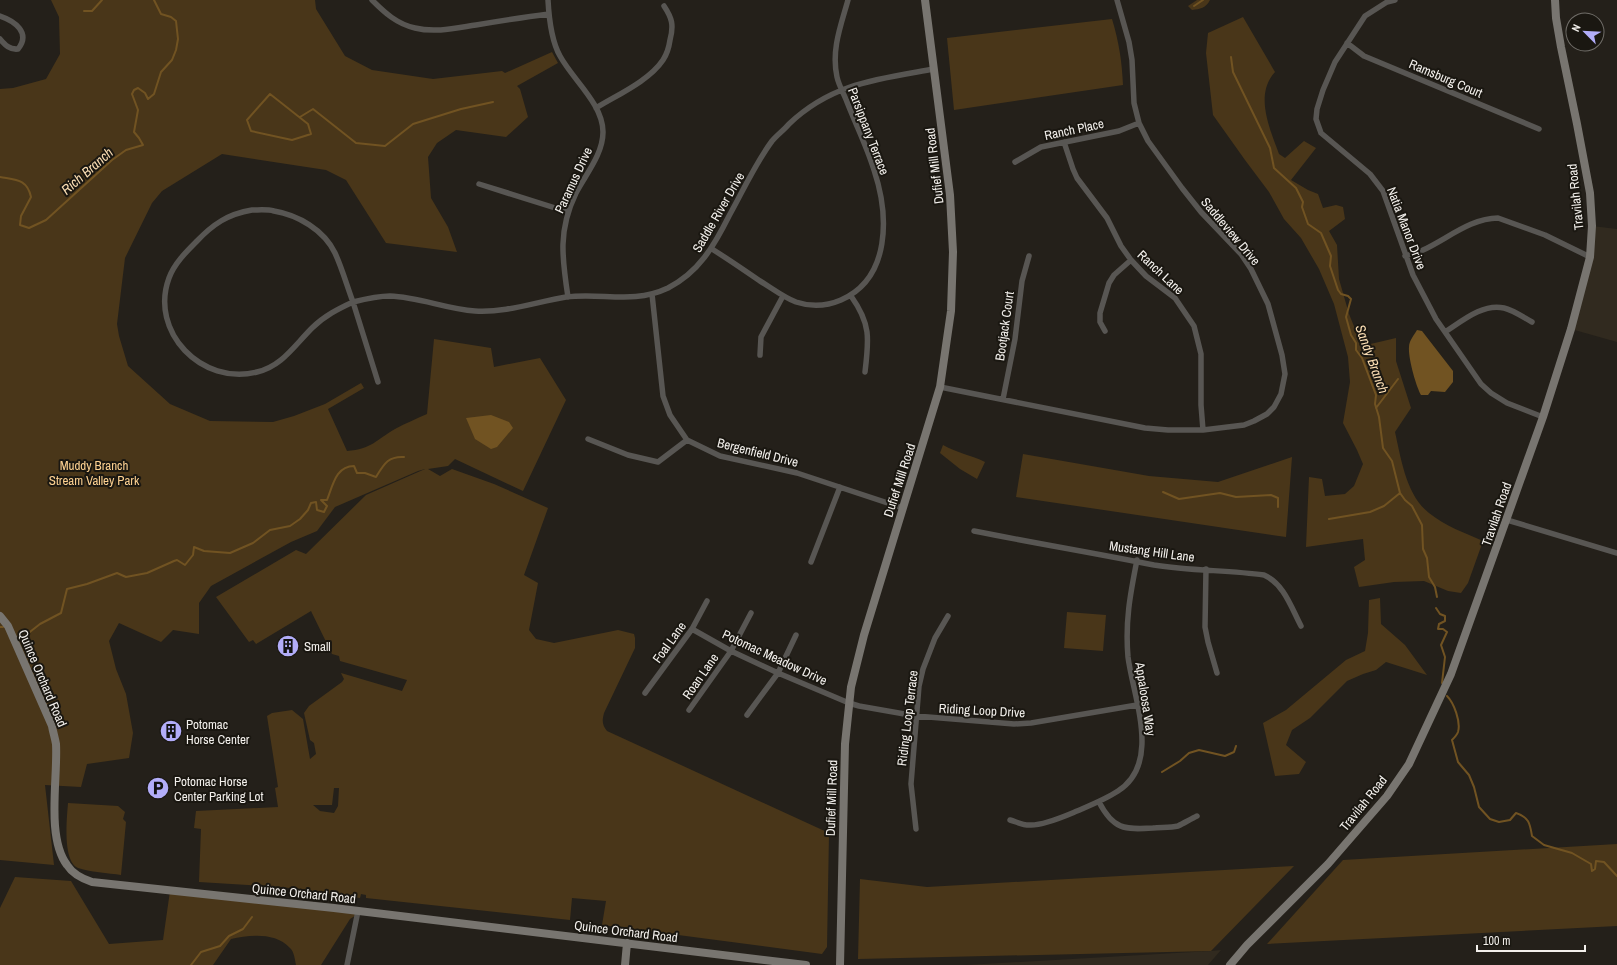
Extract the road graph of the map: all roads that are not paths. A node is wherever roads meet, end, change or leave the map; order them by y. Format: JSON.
{"nodes":[{"id":1,"x":372,"y":0,"type":"edge"},
{"id":2,"x":548,"y":0,"type":"edge"},
{"id":3,"x":848,"y":0,"type":"edge"},
{"id":4,"x":925,"y":0,"type":"edge"},
{"id":5,"x":1117,"y":0,"type":"edge"},
{"id":6,"x":1395,"y":0,"type":"edge"},
{"id":7,"x":1555,"y":0,"type":"edge"},
{"id":8,"x":664,"y":6,"type":"dead end"},
{"id":9,"x":549,"y":14,"type":"junction"},
{"id":10,"x":0,"y":16,"type":"edge"},
{"id":11,"x":0,"y":39,"type":"edge"},
{"id":12,"x":1347,"y":43,"type":"junction"},
{"id":13,"x":934,"y":70,"type":"junction"},
{"id":14,"x":842,"y":89,"type":"junction"},
{"id":15,"x":596,"y":108,"type":"junction"},
{"id":16,"x":1140,"y":123,"type":"junction"},
{"id":17,"x":1539,"y":129,"type":"dead end"},
{"id":18,"x":1064,"y":142,"type":"junction"},
{"id":19,"x":1015,"y":162,"type":"dead end"},
{"id":20,"x":479,"y":184,"type":"dead end"},
{"id":21,"x":568,"y":212,"type":"junction"},
{"id":22,"x":712,"y":249,"type":"junction"},
{"id":23,"x":1029,"y":256,"type":"dead end"},
{"id":24,"x":1406,"y":256,"type":"junction"},
{"id":25,"x":1590,"y":257,"type":"junction"},
{"id":26,"x":1131,"y":260,"type":"junction"},
{"id":27,"x":652,"y":294,"type":"junction"},
{"id":28,"x":784,"y":296,"type":"junction"},
{"id":29,"x":851,"y":296,"type":"junction"},
{"id":30,"x":568,"y":297,"type":"junction"},
{"id":31,"x":353,"y":302,"type":"junction"},
{"id":32,"x":1532,"y":322,"type":"dead end"},
{"id":33,"x":1105,"y":330,"type":"dead end"},
{"id":34,"x":1445,"y":332,"type":"junction"},
{"id":35,"x":760,"y":355,"type":"dead end"},
{"id":36,"x":865,"y":372,"type":"dead end"},
{"id":37,"x":378,"y":382,"type":"dead end"},
{"id":38,"x":940,"y":387,"type":"junction"},
{"id":39,"x":1003,"y":399,"type":"junction"},
{"id":40,"x":1543,"y":417,"type":"junction"},
{"id":41,"x":1203,"y":430,"type":"junction"},
{"id":42,"x":588,"y":439,"type":"dead end"},
{"id":43,"x":687,"y":440,"type":"junction"},
{"id":44,"x":840,"y":487,"type":"junction"},
{"id":45,"x":903,"y":508,"type":"junction"},
{"id":46,"x":1507,"y":520,"type":"junction"},
{"id":47,"x":974,"y":531,"type":"dead end"},
{"id":48,"x":1617,"y":553,"type":"edge"},
{"id":49,"x":1136,"y":560,"type":"junction"},
{"id":50,"x":811,"y":562,"type":"dead end"},
{"id":51,"x":1206,"y":569,"type":"junction"},
{"id":52,"x":707,"y":600,"type":"dead end"},
{"id":53,"x":751,"y":613,"type":"dead end"},
{"id":54,"x":0,"y":616,"type":"edge"},
{"id":55,"x":948,"y":616,"type":"dead end"},
{"id":56,"x":1301,"y":626,"type":"dead end"},
{"id":57,"x":692,"y":629,"type":"junction"},
{"id":58,"x":796,"y":635,"type":"dead end"},
{"id":59,"x":731,"y":651,"type":"junction"},
{"id":60,"x":778,"y":672,"type":"junction"},
{"id":61,"x":1217,"y":673,"type":"dead end"},
{"id":62,"x":645,"y":693,"type":"dead end"},
{"id":63,"x":849,"y":703,"type":"junction"},
{"id":64,"x":1137,"y":705,"type":"junction"},
{"id":65,"x":689,"y":710,"type":"dead end"},
{"id":66,"x":747,"y":715,"type":"dead end"},
{"id":67,"x":916,"y":716,"type":"junction"},
{"id":68,"x":1099,"y":802,"type":"junction"},
{"id":69,"x":1197,"y":816,"type":"dead end"},
{"id":70,"x":1010,"y":820,"type":"dead end"},
{"id":71,"x":916,"y":829,"type":"dead end"},
{"id":72,"x":358,"y":911,"type":"junction"},
{"id":73,"x":627,"y":943,"type":"junction"},
{"id":74,"x":347,"y":965,"type":"edge"},
{"id":75,"x":625,"y":965,"type":"edge"},
{"id":76,"x":806,"y":965,"type":"edge"},
{"id":77,"x":840,"y":965,"type":"edge"},
{"id":78,"x":1230,"y":965,"type":"edge"}],
"edges":[{"from":1,"to":9,"type":"street"},
{"from":2,"to":9,"type":"street","name":"Paramus Drive"},
{"from":3,"to":14,"type":"street","name":"Parsippany Terrace"},
{"from":4,"to":13,"type":"main road","name":"Dufief Mill Road"},
{"from":5,"to":16,"type":"street","name":"Saddleview Drive"},
{"from":6,"to":12,"type":"street","name":"Natia Manor Drive"},
{"from":7,"to":25,"type":"main road","name":"Travilah Road"},
{"from":8,"to":15,"type":"street"},
{"from":9,"to":15,"type":"street","name":"Paramus Drive"},
{"from":10,"to":11,"type":"street"},
{"from":12,"to":17,"type":"street","name":"Ramsburg Court"},
{"from":12,"to":24,"type":"street","name":"Natia Manor Drive"},
{"from":13,"to":14,"type":"street","name":"Saddle River Drive"},
{"from":13,"to":38,"type":"main road","name":"Dufief Mill Road"},
{"from":14,"to":22,"type":"street","name":"Saddle River Drive"},
{"from":14,"to":29,"type":"street","name":"Parsippany Terrace"},
{"from":15,"to":21,"type":"street","name":"Paramus Drive"},
{"from":16,"to":18,"type":"street","name":"Ranch Place"},
{"from":16,"to":41,"type":"street","name":"Saddleview Drive"},
{"from":18,"to":19,"type":"street","name":"Ranch Place"},
{"from":18,"to":26,"type":"street","name":"Ranch Lane"},
{"from":20,"to":21,"type":"street"},
{"from":21,"to":30,"type":"street","name":"Paramus Drive"},
{"from":22,"to":27,"type":"street","name":"Saddle River Drive"},
{"from":22,"to":28,"type":"street","name":"Parsippany Terrace"},
{"from":23,"to":39,"type":"street","name":"Bootjack Court"},
{"from":24,"to":25,"type":"street"},
{"from":24,"to":34,"type":"street","name":"Natia Manor Drive"},
{"from":25,"to":40,"type":"main road","name":"Travilah Road"},
{"from":26,"to":33,"type":"street"},
{"from":26,"to":41,"type":"street","name":"Ranch Lane"},
{"from":27,"to":30,"type":"street","name":"Saddle River Drive"},
{"from":27,"to":43,"type":"street","name":"Bergenfield Drive"},
{"from":28,"to":29,"type":"street","name":"Parsippany Terrace"},
{"from":28,"to":35,"type":"street"},
{"from":29,"to":36,"type":"street"},
{"from":30,"to":31,"type":"street","name":"Saddle River Drive"},
{"from":31,"to":31,"type":"street","name":"Saddle River Drive"},
{"from":31,"to":37,"type":"street"},
{"from":32,"to":34,"type":"street"},
{"from":34,"to":40,"type":"street","name":"Natia Manor Drive"},
{"from":38,"to":39,"type":"street","name":"Saddleview Drive"},
{"from":38,"to":45,"type":"main road","name":"Dufief Mill Road"},
{"from":39,"to":41,"type":"street","name":"Saddleview Drive"},
{"from":40,"to":46,"type":"main road","name":"Travilah Road"},
{"from":42,"to":43,"type":"street"},
{"from":43,"to":44,"type":"street","name":"Bergenfield Drive"},
{"from":44,"to":45,"type":"street","name":"Bergenfield Drive"},
{"from":44,"to":50,"type":"street"},
{"from":45,"to":63,"type":"main road","name":"Dufief Mill Road"},
{"from":46,"to":48,"type":"street"},
{"from":46,"to":78,"type":"main road","name":"Travilah Road"},
{"from":47,"to":49,"type":"street","name":"Mustang Hill Lane"},
{"from":49,"to":51,"type":"street","name":"Mustang Hill Lane"},
{"from":49,"to":64,"type":"street","name":"Appaloosa Way"},
{"from":51,"to":56,"type":"street","name":"Mustang Hill Lane"},
{"from":51,"to":61,"type":"street"},
{"from":52,"to":57,"type":"street","name":"Foal Lane"},
{"from":53,"to":59,"type":"street","name":"Roan Lane"},
{"from":54,"to":72,"type":"main road","name":"Quince Orchard Road"},
{"from":55,"to":67,"type":"street","name":"Riding Loop Terrace"},
{"from":57,"to":59,"type":"street","name":"Potomac Meadow Drive"},
{"from":57,"to":62,"type":"street","name":"Foal Lane"},
{"from":58,"to":60,"type":"street"},
{"from":59,"to":60,"type":"street","name":"Potomac Meadow Drive"},
{"from":59,"to":65,"type":"street","name":"Roan Lane"},
{"from":60,"to":63,"type":"street","name":"Potomac Meadow Drive"},
{"from":60,"to":66,"type":"street"},
{"from":63,"to":67,"type":"street","name":"Riding Loop Drive"},
{"from":63,"to":77,"type":"main road","name":"Dufief Mill Road"},
{"from":64,"to":67,"type":"street","name":"Riding Loop Drive"},
{"from":64,"to":68,"type":"street","name":"Appaloosa Way"},
{"from":67,"to":71,"type":"street","name":"Riding Loop Terrace"},
{"from":68,"to":69,"type":"street"},
{"from":68,"to":70,"type":"street","name":"Appaloosa Way"},
{"from":72,"to":73,"type":"main road","name":"Quince Orchard Road"},
{"from":72,"to":74,"type":"street"},
{"from":73,"to":75,"type":"main road"},
{"from":73,"to":76,"type":"main road","name":"Quince Orchard Road"}]}
